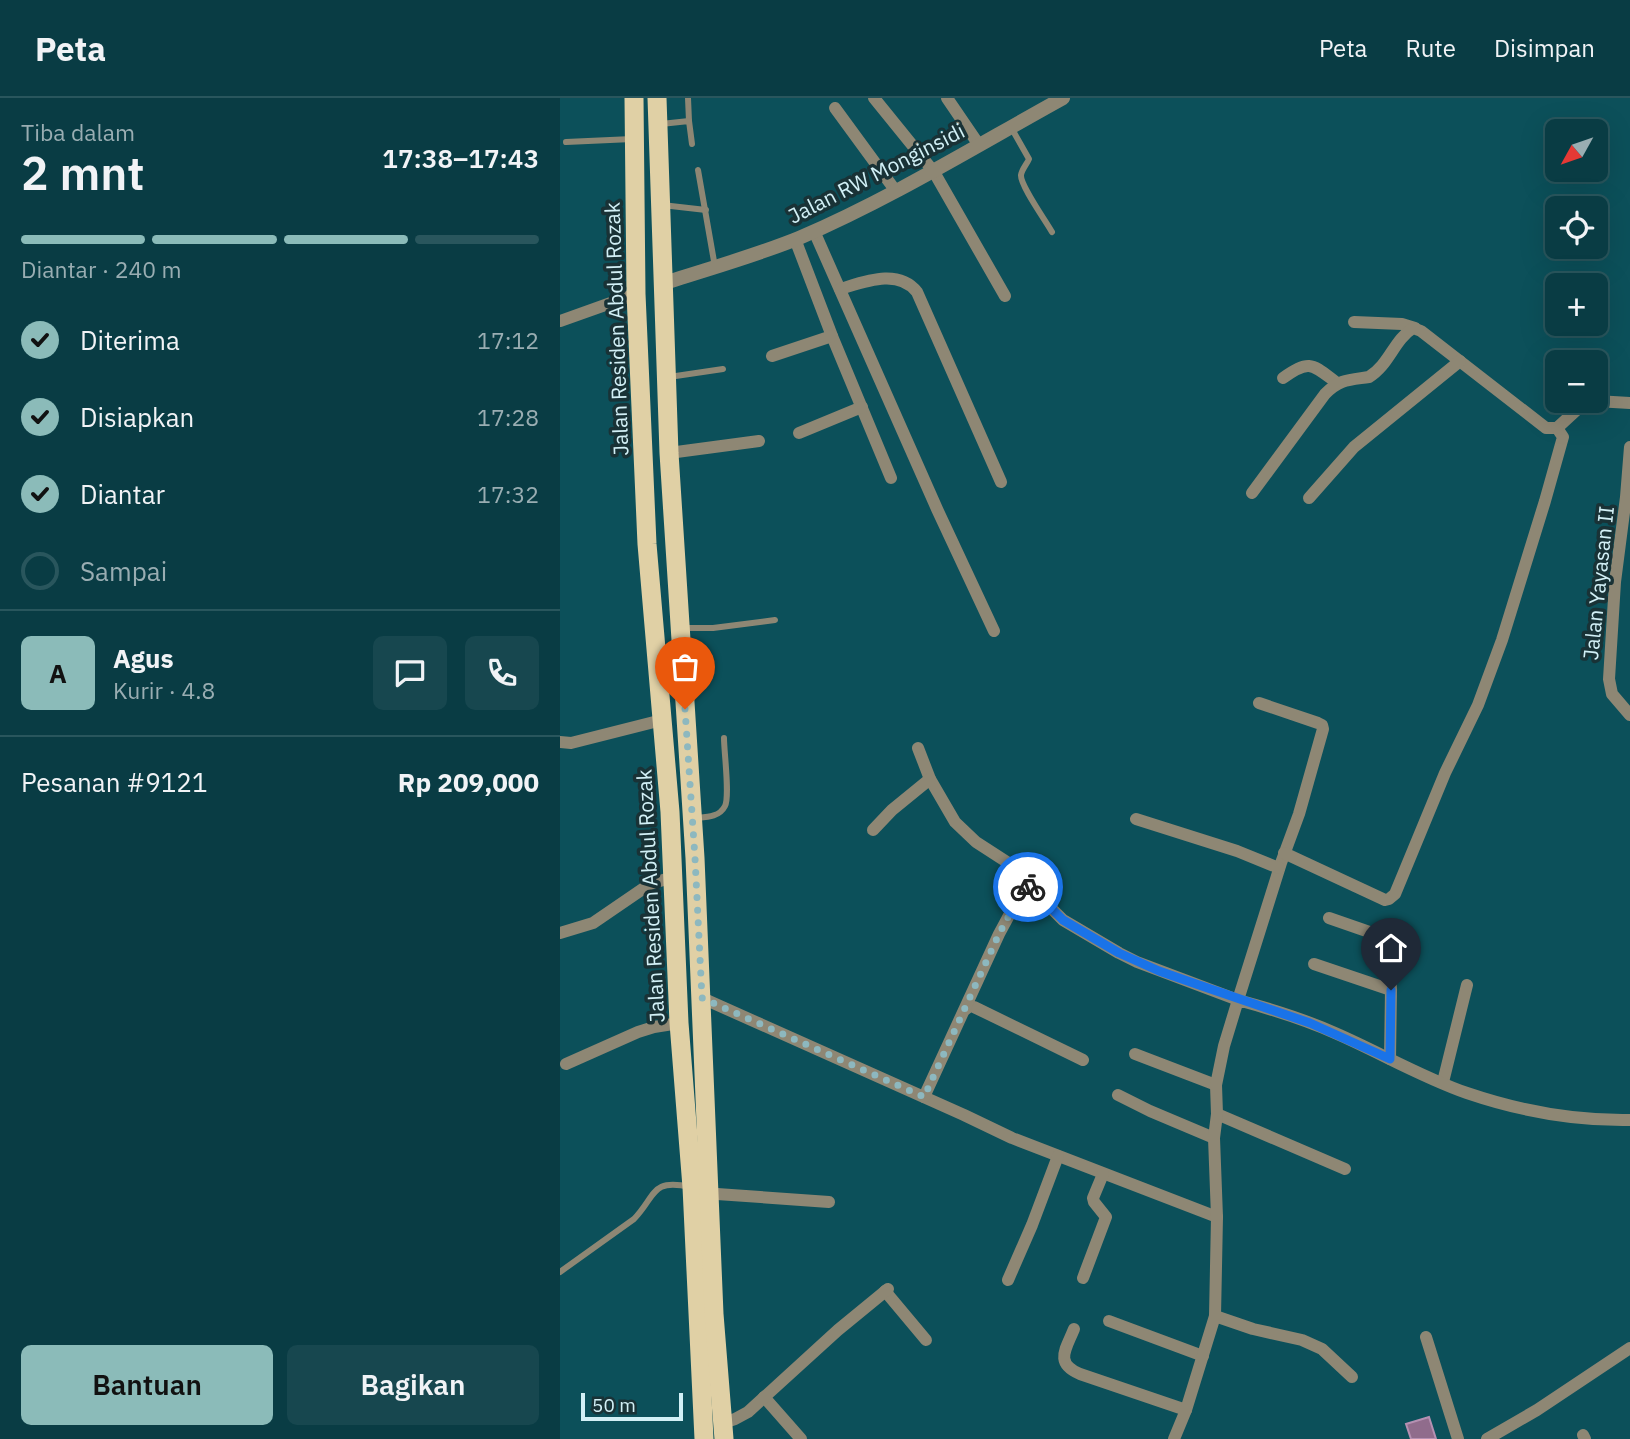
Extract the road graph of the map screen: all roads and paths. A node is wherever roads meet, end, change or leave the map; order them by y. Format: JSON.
{"nodes":[{"id":1,"x":634,"y":98,"type":"edge"},
{"id":2,"x":657,"y":98,"type":"edge"},
{"id":3,"x":688,"y":98,"type":"edge"},
{"id":4,"x":874,"y":98,"type":"edge"},
{"id":5,"x":947,"y":98,"type":"edge"},
{"id":6,"x":1063,"y":98,"type":"edge"},
{"id":7,"x":835,"y":108,"type":"dead end"},
{"id":8,"x":689,"y":121,"type":"junction"},
{"id":9,"x":657,"y":124,"type":"junction"},
{"id":10,"x":1013,"y":130,"type":"junction"},
{"id":11,"x":634,"y":139,"type":"junction"},
{"id":12,"x":566,"y":142,"type":"dead end"},
{"id":13,"x":692,"y":144,"type":"dead end"},
{"id":14,"x":979,"y":145,"type":"junction"},
{"id":15,"x":698,"y":170,"type":"dead end"},
{"id":16,"x":935,"y":175,"type":"junction"},
{"id":17,"x":895,"y":190,"type":"junction"},
{"id":18,"x":660,"y":205,"type":"junction"},
{"id":19,"x":705,"y":211,"type":"junction"},
{"id":20,"x":814,"y":231,"type":"junction"},
{"id":21,"x":1052,"y":232,"type":"dead end"},
{"id":22,"x":795,"y":239,"type":"junction"},
{"id":23,"x":715,"y":267,"type":"junction"},
{"id":24,"x":662,"y":284,"type":"junction"},
{"id":25,"x":840,"y":289,"type":"junction"},
{"id":26,"x":636,"y":294,"type":"junction"},
{"id":27,"x":1005,"y":296,"type":"dead end"},
{"id":28,"x":560,"y":321,"type":"edge"},
{"id":29,"x":1354,"y":323,"type":"dead end"},
{"id":30,"x":1415,"y":328,"type":"junction"},
{"id":31,"x":832,"y":336,"type":"junction"},
{"id":32,"x":772,"y":356,"type":"dead end"},
{"id":33,"x":1460,"y":362,"type":"junction"},
{"id":34,"x":723,"y":369,"type":"dead end"},
{"id":35,"x":666,"y":377,"type":"junction"},
{"id":36,"x":1283,"y":378,"type":"dead end"},
{"id":37,"x":1337,"y":383,"type":"junction"},
{"id":38,"x":1608,"y":402,"type":"edge"},
{"id":39,"x":1630,"y":403,"type":"edge"},
{"id":40,"x":862,"y":407,"type":"junction"},
{"id":41,"x":1573,"y":413,"type":"edge"},
{"id":42,"x":1557,"y":428,"type":"junction"},
{"id":43,"x":799,"y":433,"type":"dead end"},
{"id":44,"x":759,"y":441,"type":"dead end"},
{"id":45,"x":1630,"y":447,"type":"edge"},
{"id":46,"x":669,"y":453,"type":"junction"},
{"id":47,"x":891,"y":478,"type":"dead end"},
{"id":48,"x":1001,"y":482,"type":"dead end"},
{"id":49,"x":1252,"y":492,"type":"dead end"},
{"id":50,"x":1628,"y":497,"type":"edge"},
{"id":51,"x":1309,"y":498,"type":"dead end"},
{"id":52,"x":775,"y":620,"type":"dead end"},
{"id":53,"x":679,"y":628,"type":"junction"},
{"id":54,"x":994,"y":632,"type":"dead end"},
{"id":55,"x":1259,"y":703,"type":"dead end"},
{"id":56,"x":1630,"y":715,"type":"edge"},
{"id":57,"x":662,"y":720,"type":"junction"},
{"id":58,"x":724,"y":738,"type":"dead end"},
{"id":59,"x":560,"y":742,"type":"edge"},
{"id":60,"x":918,"y":748,"type":"dead end"},
{"id":61,"x":930,"y":779,"type":"junction"},
{"id":62,"x":692,"y":818,"type":"junction"},
{"id":63,"x":1136,"y":819,"type":"dead end"},
{"id":64,"x":873,"y":830,"type":"dead end"},
{"id":65,"x":1282,"y":860,"type":"junction"},
{"id":66,"x":673,"y":877,"type":"junction"},
{"id":67,"x":1031,"y":883,"type":"junction"},
{"id":68,"x":1329,"y":918,"type":"dead end"},
{"id":69,"x":560,"y":933,"type":"edge"},
{"id":70,"x":1314,"y":964,"type":"dead end"},
{"id":71,"x":1466,"y":985,"type":"dead end"},
{"id":72,"x":1391,"y":990,"type":"junction"},
{"id":73,"x":702,"y":998,"type":"junction"},
{"id":74,"x":1238,"y":1000,"type":"junction"},
{"id":75,"x":966,"y":1009,"type":"junction"},
{"id":76,"x":679,"y":1023,"type":"junction"},
{"id":77,"x":1135,"y":1054,"type":"dead end"},
{"id":78,"x":1390,"y":1059,"type":"junction"},
{"id":79,"x":1083,"y":1060,"type":"dead end"},
{"id":80,"x":566,"y":1064,"type":"dead end"},
{"id":81,"x":1443,"y":1082,"type":"junction"},
{"id":82,"x":1216,"y":1085,"type":"junction"},
{"id":83,"x":1118,"y":1095,"type":"dead end"},
{"id":84,"x":924,"y":1097,"type":"junction"},
{"id":85,"x":1217,"y":1114,"type":"junction"},
{"id":86,"x":1630,"y":1120,"type":"edge"},
{"id":87,"x":1214,"y":1138,"type":"junction"},
{"id":88,"x":1058,"y":1156,"type":"junction"},
{"id":89,"x":1345,"y":1169,"type":"dead end"},
{"id":90,"x":1103,"y":1174,"type":"junction"},
{"id":91,"x":701,"y":1190,"type":"junction"},
{"id":92,"x":829,"y":1202,"type":"dead end"},
{"id":93,"x":1217,"y":1217,"type":"junction"},
{"id":94,"x":560,"y":1272,"type":"edge"},
{"id":95,"x":1083,"y":1278,"type":"dead end"},
{"id":96,"x":1008,"y":1280,"type":"dead end"},
{"id":97,"x":1215,"y":1315,"type":"junction"},
{"id":98,"x":1109,"y":1321,"type":"dead end"},
{"id":99,"x":1074,"y":1329,"type":"dead end"},
{"id":100,"x":1426,"y":1336,"type":"dead end"},
{"id":101,"x":926,"y":1340,"type":"dead end"},
{"id":102,"x":1630,"y":1348,"type":"edge"},
{"id":103,"x":1203,"y":1356,"type":"junction"},
{"id":104,"x":1352,"y":1377,"type":"dead end"},
{"id":105,"x":765,"y":1397,"type":"junction"},
{"id":106,"x":1186,"y":1410,"type":"junction"},
{"id":107,"x":724,"y":1431,"type":"edge"},
{"id":108,"x":704,"y":1439,"type":"edge"},
{"id":109,"x":802,"y":1439,"type":"edge"},
{"id":110,"x":1174,"y":1439,"type":"edge"},
{"id":111,"x":1458,"y":1439,"type":"edge"},
{"id":112,"x":1488,"y":1439,"type":"edge"}],
"edges":[{"from":1,"to":11,"type":"highway","name":"Jalan Residen Abdul Rozak"},
{"from":2,"to":9,"type":"highway","name":"Jalan Residen Abdul Rozak"},
{"from":3,"to":8,"type":"lane"},
{"from":4,"to":16,"type":"street"},
{"from":5,"to":14,"type":"street"},
{"from":6,"to":10,"type":"street","name":"Jalan RW Monginsidi"},
{"from":7,"to":17,"type":"street"},
{"from":8,"to":9,"type":"lane"},
{"from":8,"to":13,"type":"lane"},
{"from":9,"to":18,"type":"highway","name":"Jalan Residen Abdul Rozak"},
{"from":10,"to":14,"type":"street","name":"Jalan RW Monginsidi"},
{"from":10,"to":21,"type":"lane"},
{"from":11,"to":12,"type":"lane"},
{"from":11,"to":26,"type":"highway","name":"Jalan Residen Abdul Rozak"},
{"from":14,"to":16,"type":"street","name":"Jalan RW Monginsidi"},
{"from":15,"to":19,"type":"lane"},
{"from":16,"to":17,"type":"street","name":"Jalan RW Monginsidi"},
{"from":16,"to":27,"type":"street"},
{"from":17,"to":20,"type":"street","name":"Jalan RW Monginsidi"},
{"from":18,"to":19,"type":"lane"},
{"from":18,"to":24,"type":"highway","name":"Jalan Residen Abdul Rozak"},
{"from":19,"to":23,"type":"lane"},
{"from":20,"to":22,"type":"street","name":"Jalan RW Monginsidi"},
{"from":20,"to":25,"type":"street"},
{"from":22,"to":23,"type":"street","name":"Jalan RW Monginsidi"},
{"from":22,"to":31,"type":"street"},
{"from":23,"to":24,"type":"street","name":"Jalan RW Monginsidi"},
{"from":24,"to":35,"type":"highway","name":"Jalan Residen Abdul Rozak"},
{"from":25,"to":48,"type":"street"},
{"from":25,"to":54,"type":"street"},
{"from":26,"to":28,"type":"street"},
{"from":26,"to":57,"type":"highway","name":"Jalan Residen Abdul Rozak"},
{"from":29,"to":30,"type":"street"},
{"from":30,"to":33,"type":"street"},
{"from":30,"to":37,"type":"street"},
{"from":31,"to":32,"type":"street"},
{"from":31,"to":40,"type":"street"},
{"from":33,"to":42,"type":"street"},
{"from":33,"to":51,"type":"street"},
{"from":34,"to":35,"type":"lane"},
{"from":35,"to":46,"type":"highway","name":"Jalan Residen Abdul Rozak"},
{"from":36,"to":37,"type":"street"},
{"from":37,"to":49,"type":"street"},
{"from":38,"to":39,"type":"street"},
{"from":40,"to":43,"type":"street"},
{"from":40,"to":47,"type":"street"},
{"from":41,"to":42,"type":"street"},
{"from":42,"to":65,"type":"street"},
{"from":44,"to":46,"type":"street"},
{"from":45,"to":50,"type":"street","name":"Jalan Yayasan II"},
{"from":46,"to":53,"type":"highway","name":"Jalan Residen Abdul Rozak"},
{"from":50,"to":56,"type":"street","name":"Jalan Yayasan II"},
{"from":52,"to":53,"type":"lane"},
{"from":53,"to":62,"type":"highway","name":"Jalan Residen Abdul Rozak"},
{"from":55,"to":65,"type":"street"},
{"from":57,"to":59,"type":"street"},
{"from":57,"to":66,"type":"highway","name":"Jalan Residen Abdul Rozak"},
{"from":58,"to":62,"type":"lane"},
{"from":60,"to":61,"type":"street"},
{"from":61,"to":64,"type":"street"},
{"from":61,"to":67,"type":"street"},
{"from":62,"to":73,"type":"highway","name":"Jalan Residen Abdul Rozak"},
{"from":63,"to":65,"type":"street"},
{"from":65,"to":74,"type":"street"},
{"from":66,"to":69,"type":"street"},
{"from":66,"to":76,"type":"highway","name":"Jalan Residen Abdul Rozak"},
{"from":67,"to":74,"type":"street"},
{"from":67,"to":75,"type":"street"},
{"from":68,"to":72,"type":"street"},
{"from":70,"to":72,"type":"street"},
{"from":71,"to":81,"type":"street"},
{"from":72,"to":78,"type":"street"},
{"from":73,"to":84,"type":"street"},
{"from":73,"to":91,"type":"highway","name":"Jalan Residen Abdul Rozak"},
{"from":74,"to":78,"type":"street"},
{"from":74,"to":82,"type":"street"},
{"from":75,"to":79,"type":"street"},
{"from":75,"to":84,"type":"street"},
{"from":76,"to":80,"type":"street"},
{"from":76,"to":91,"type":"highway","name":"Jalan Residen Abdul Rozak"},
{"from":77,"to":82,"type":"street"},
{"from":78,"to":81,"type":"street"},
{"from":81,"to":86,"type":"street"},
{"from":82,"to":85,"type":"street"},
{"from":83,"to":87,"type":"street"},
{"from":84,"to":88,"type":"street"},
{"from":85,"to":87,"type":"street"},
{"from":85,"to":89,"type":"street"},
{"from":87,"to":93,"type":"street"},
{"from":88,"to":90,"type":"street"},
{"from":88,"to":96,"type":"street"},
{"from":90,"to":93,"type":"street"},
{"from":90,"to":95,"type":"street"},
{"from":91,"to":92,"type":"street"},
{"from":91,"to":94,"type":"lane"},
{"from":91,"to":107,"type":"highway","name":"Jalan Residen Abdul Rozak"},
{"from":91,"to":108,"type":"highway","name":"Jalan Residen Abdul Rozak"},
{"from":93,"to":97,"type":"street"},
{"from":97,"to":103,"type":"street"},
{"from":97,"to":104,"type":"street"},
{"from":98,"to":103,"type":"street"},
{"from":99,"to":106,"type":"street"},
{"from":100,"to":111,"type":"street"},
{"from":101,"to":105,"type":"street"},
{"from":102,"to":112,"type":"street"},
{"from":103,"to":106,"type":"street"},
{"from":105,"to":107,"type":"street"},
{"from":105,"to":109,"type":"street"},
{"from":106,"to":110,"type":"street"}]}
